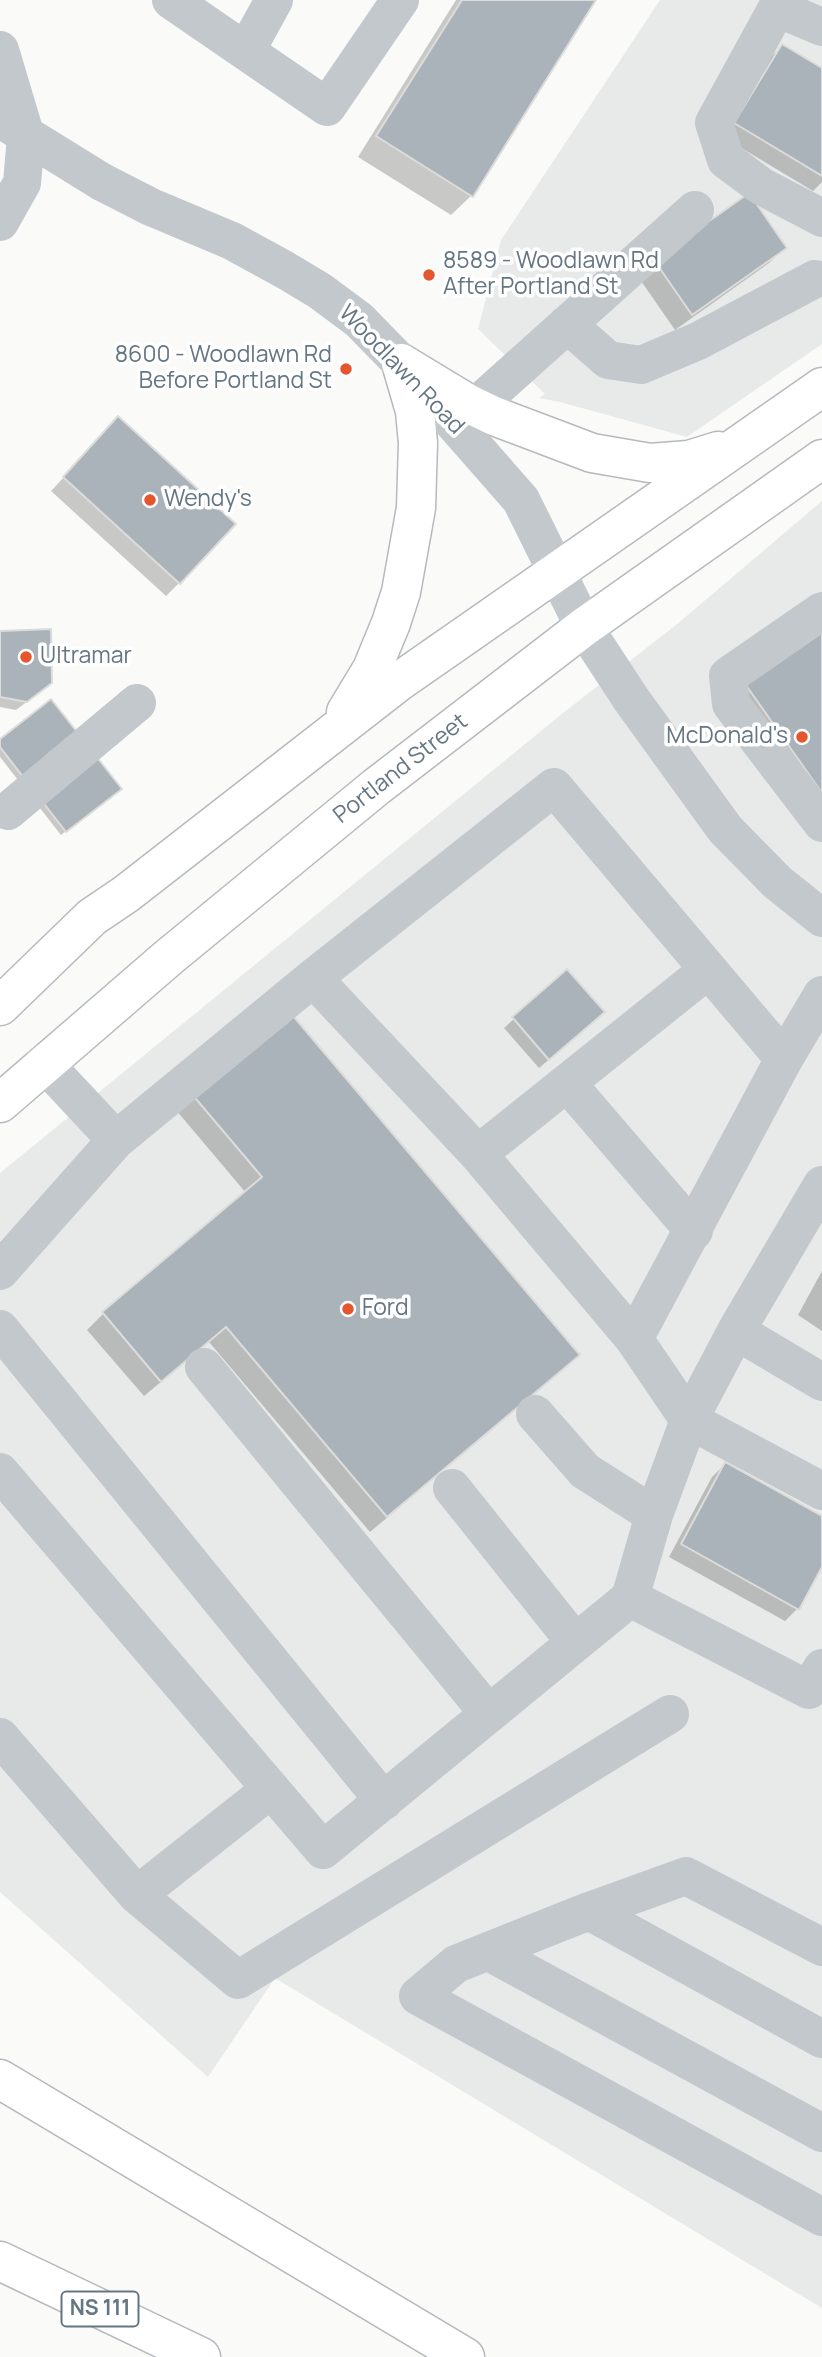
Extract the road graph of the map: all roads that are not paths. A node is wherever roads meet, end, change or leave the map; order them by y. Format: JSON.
{"nodes":[{"id":1,"x":171,"y":0,"type":"edge"},
{"id":2,"x":274,"y":0,"type":"edge"},
{"id":3,"x":400,"y":0,"type":"edge"},
{"id":4,"x":822,"y":27,"type":"edge"},
{"id":5,"x":0,"y":50,"type":"edge"},
{"id":6,"x":246,"y":51,"type":"junction"},
{"id":7,"x":9,"y":135,"type":"edge"},
{"id":8,"x":695,"y":210,"type":"dead end"},
{"id":9,"x":822,"y":218,"type":"edge"},
{"id":10,"x":0,"y":222,"type":"edge"},
{"id":11,"x":815,"y":279,"type":"dead end"},
{"id":12,"x":567,"y":324,"type":"junction"},
{"id":13,"x":401,"y":363,"type":"junction"},
{"id":14,"x":822,"y":387,"type":"edge"},
{"id":15,"x":475,"y":407,"type":"junction"},
{"id":16,"x":740,"y":444,"type":"junction"},
{"id":17,"x":822,"y":459,"type":"edge"},
{"id":18,"x":557,"y":571,"type":"junction"},
{"id":19,"x":822,"y":611,"type":"edge"},
{"id":20,"x":584,"y":627,"type":"junction"},
{"id":21,"x":137,"y":702,"type":"dead end"},
{"id":22,"x":336,"y":729,"type":"junction"},
{"id":23,"x":8,"y":811,"type":"dead end"},
{"id":24,"x":822,"y":823,"type":"edge"},
{"id":25,"x":822,"y":918,"type":"edge"},
{"id":26,"x":708,"y":970,"type":"junction"},
{"id":27,"x":313,"y":978,"type":"junction"},
{"id":28,"x":822,"y":995,"type":"edge"},
{"id":29,"x":0,"y":1006,"type":"edge"},
{"id":30,"x":784,"y":1059,"type":"junction"},
{"id":31,"x":44,"y":1063,"type":"junction"},
{"id":32,"x":567,"y":1083,"type":"junction"},
{"id":33,"x":0,"y":1103,"type":"edge"},
{"id":34,"x":116,"y":1140,"type":"junction"},
{"id":35,"x":478,"y":1154,"type":"junction"},
{"id":36,"x":822,"y":1185,"type":"edge"},
{"id":37,"x":694,"y":1231,"type":"junction"},
{"id":38,"x":0,"y":1271,"type":"edge"},
{"id":39,"x":0,"y":1329,"type":"edge"},
{"id":40,"x":736,"y":1331,"type":"junction"},
{"id":41,"x":634,"y":1339,"type":"junction"},
{"id":42,"x":204,"y":1367,"type":"dead end"},
{"id":43,"x":822,"y":1382,"type":"edge"},
{"id":44,"x":536,"y":1413,"type":"dead end"},
{"id":45,"x":689,"y":1420,"type":"junction"},
{"id":46,"x":0,"y":1472,"type":"edge"},
{"id":47,"x":452,"y":1488,"type":"dead end"},
{"id":48,"x":822,"y":1491,"type":"edge"},
{"id":49,"x":654,"y":1515,"type":"junction"},
{"id":50,"x":630,"y":1598,"type":"junction"},
{"id":51,"x":575,"y":1642,"type":"junction"},
{"id":52,"x":822,"y":1668,"type":"edge"},
{"id":53,"x":489,"y":1714,"type":"junction"},
{"id":54,"x":670,"y":1714,"type":"dead end"},
{"id":55,"x":0,"y":1737,"type":"edge"},
{"id":56,"x":271,"y":1789,"type":"junction"},
{"id":57,"x":384,"y":1801,"type":"junction"},
{"id":58,"x":137,"y":1895,"type":"junction"},
{"id":59,"x":589,"y":1911,"type":"junction"},
{"id":60,"x":822,"y":1947,"type":"edge"},
{"id":61,"x":489,"y":1952,"type":"junction"},
{"id":62,"x":822,"y":2039,"type":"edge"},
{"id":63,"x":0,"y":2079,"type":"edge"},
{"id":64,"x":822,"y":2133,"type":"edge"},
{"id":65,"x":822,"y":2217,"type":"edge"},
{"id":66,"x":0,"y":2261,"type":"edge"},
{"id":67,"x":201,"y":2357,"type":"edge"},
{"id":68,"x":465,"y":2357,"type":"edge"}],
"edges":[{"from":1,"to":6,"type":"street"},
{"from":2,"to":6,"type":"street"},
{"from":3,"to":6,"type":"street"},
{"from":4,"to":9,"type":"street"},
{"from":5,"to":7,"type":"street"},
{"from":7,"to":10,"type":"street"},
{"from":7,"to":13,"type":"street","name":"Woodlawn Road"},
{"from":8,"to":12,"type":"street"},
{"from":11,"to":12,"type":"street"},
{"from":12,"to":15,"type":"street"},
{"from":13,"to":15,"type":"main road"},
{"from":13,"to":18,"type":"street","name":"Woodlawn Road"},
{"from":13,"to":22,"type":"main road"},
{"from":14,"to":16,"type":"main road"},
{"from":15,"to":16,"type":"main road"},
{"from":16,"to":18,"type":"main road"},
{"from":17,"to":20,"type":"main road","name":"Portland Street"},
{"from":18,"to":20,"type":"street","name":"Woodlawn Road"},
{"from":18,"to":22,"type":"main road"},
{"from":19,"to":24,"type":"street"},
{"from":20,"to":25,"type":"street","name":"Woodlawn Road"},
{"from":20,"to":31,"type":"main road","name":"Portland Street"},
{"from":21,"to":23,"type":"street"},
{"from":22,"to":29,"type":"main road"},
{"from":26,"to":27,"type":"street"},
{"from":26,"to":30,"type":"street"},
{"from":26,"to":32,"type":"street"},
{"from":27,"to":34,"type":"street"},
{"from":27,"to":35,"type":"street"},
{"from":28,"to":30,"type":"street"},
{"from":30,"to":37,"type":"street"},
{"from":31,"to":33,"type":"main road","name":"Portland Street"},
{"from":31,"to":34,"type":"street"},
{"from":32,"to":35,"type":"street"},
{"from":32,"to":37,"type":"street"},
{"from":34,"to":38,"type":"street"},
{"from":35,"to":41,"type":"street"},
{"from":36,"to":40,"type":"street"},
{"from":37,"to":41,"type":"street"},
{"from":39,"to":57,"type":"street"},
{"from":40,"to":43,"type":"street"},
{"from":40,"to":45,"type":"street"},
{"from":41,"to":45,"type":"street"},
{"from":42,"to":53,"type":"street"},
{"from":44,"to":49,"type":"street"},
{"from":45,"to":48,"type":"street"},
{"from":45,"to":49,"type":"street"},
{"from":46,"to":56,"type":"street"},
{"from":47,"to":51,"type":"street"},
{"from":49,"to":50,"type":"street"},
{"from":50,"to":51,"type":"street"},
{"from":50,"to":52,"type":"street"},
{"from":51,"to":53,"type":"street"},
{"from":53,"to":57,"type":"street"},
{"from":54,"to":58,"type":"street"},
{"from":55,"to":58,"type":"street"},
{"from":56,"to":57,"type":"street"},
{"from":56,"to":58,"type":"street"},
{"from":59,"to":60,"type":"street"},
{"from":59,"to":61,"type":"street"},
{"from":59,"to":62,"type":"street"},
{"from":61,"to":64,"type":"street"},
{"from":61,"to":65,"type":"street"},
{"from":63,"to":68,"type":"main road"},
{"from":66,"to":67,"type":"main road","number":"NS 111"}]}
